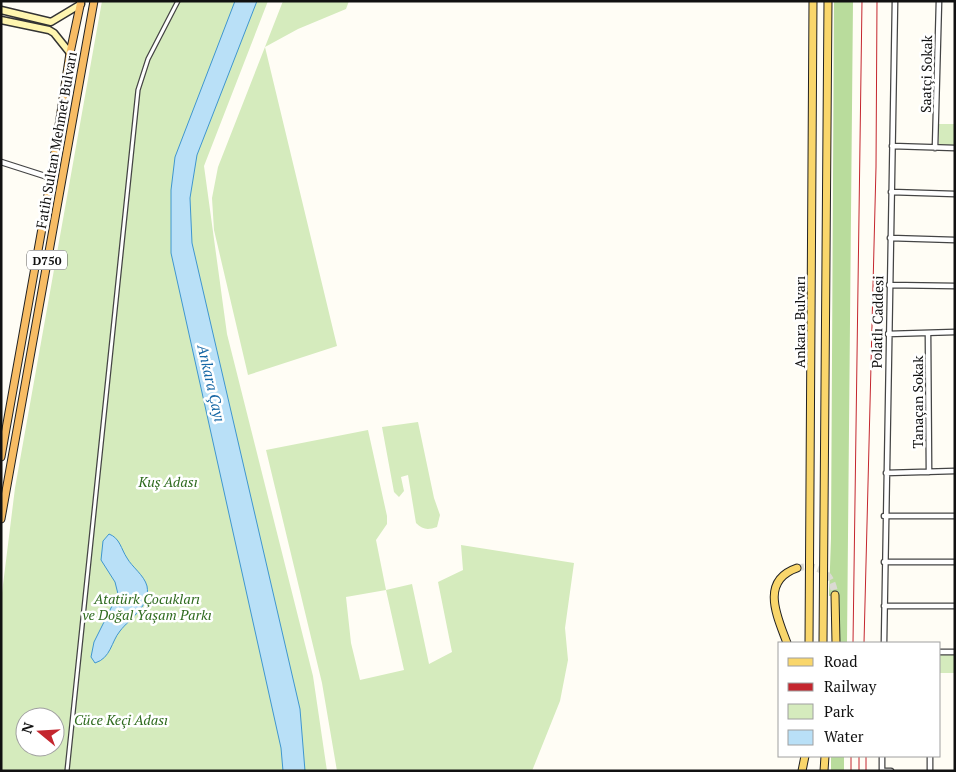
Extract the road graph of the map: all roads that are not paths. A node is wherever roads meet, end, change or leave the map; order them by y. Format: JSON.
{"nodes":[{"id":1,"x":94,"y":1,"type":"edge"},
{"id":2,"x":178,"y":1,"type":"edge"},
{"id":3,"x":813,"y":1,"type":"edge"},
{"id":4,"x":828,"y":1,"type":"edge"},
{"id":5,"x":895,"y":1,"type":"edge"},
{"id":6,"x":939,"y":1,"type":"edge"},
{"id":7,"x":81,"y":3,"type":"edge"},
{"id":8,"x":1,"y":10,"type":"edge"},
{"id":9,"x":1,"y":20,"type":"edge"},
{"id":10,"x":51,"y":22,"type":"junction"},
{"id":11,"x":49,"y":30,"type":"junction"},
{"id":12,"x":70,"y":54,"type":"junction"},
{"id":13,"x":892,"y":146,"type":"junction"},
{"id":14,"x":935,"y":148,"type":"junction"},
{"id":15,"x":955,"y":148,"type":"edge"},
{"id":16,"x":1,"y":162,"type":"edge"},
{"id":17,"x":51,"y":178,"type":"junction"},
{"id":18,"x":891,"y":192,"type":"junction"},
{"id":19,"x":955,"y":194,"type":"edge"},
{"id":20,"x":890,"y":238,"type":"junction"},
{"id":21,"x":955,"y":240,"type":"edge"},
{"id":22,"x":889,"y":285,"type":"junction"},
{"id":23,"x":955,"y":286,"type":"edge"},
{"id":24,"x":955,"y":332,"type":"edge"},
{"id":25,"x":928,"y":333,"type":"junction"},
{"id":26,"x":888,"y":334,"type":"junction"},
{"id":27,"x":1,"y":456,"type":"edge"},
{"id":28,"x":929,"y":472,"type":"junction"},
{"id":29,"x":955,"y":472,"type":"edge"},
{"id":30,"x":886,"y":473,"type":"junction"},
{"id":31,"x":884,"y":516,"type":"junction"},
{"id":32,"x":955,"y":516,"type":"edge"},
{"id":33,"x":1,"y":519,"type":"edge"},
{"id":34,"x":884,"y":562,"type":"junction"},
{"id":35,"x":955,"y":562,"type":"edge"},
{"id":36,"x":797,"y":568,"type":"dead end"},
{"id":37,"x":835,"y":595,"type":"tunnel mouth"},
{"id":38,"x":884,"y":606,"type":"junction"},
{"id":39,"x":955,"y":606,"type":"edge"},
{"id":40,"x":787,"y":642,"type":"edge"},
{"id":41,"x":808,"y":642,"type":"edge"},
{"id":42,"x":823,"y":642,"type":"edge"},
{"id":43,"x":836,"y":642,"type":"edge"},
{"id":44,"x":884,"y":642,"type":"edge"},
{"id":45,"x":941,"y":652,"type":"edge"},
{"id":46,"x":955,"y":652,"type":"edge"},
{"id":47,"x":807,"y":757,"type":"edge"},
{"id":48,"x":807,"y":757,"type":"edge"},
{"id":49,"x":824,"y":757,"type":"edge"},
{"id":50,"x":882,"y":757,"type":"edge"},
{"id":51,"x":930,"y":757,"type":"edge"},
{"id":52,"x":67,"y":771,"type":"edge"},
{"id":53,"x":802,"y":771,"type":"edge"},
{"id":54,"x":808,"y":771,"type":"edge"},
{"id":55,"x":823,"y":771,"type":"edge"},
{"id":56,"x":882,"y":771,"type":"edge"},
{"id":57,"x":891,"y":771,"type":"edge"},
{"id":58,"x":930,"y":771,"type":"edge"}],
"edges":[{"from":1,"to":33,"type":"highway","name":"Fatih Sultan Mehmet Bulvarı","number":"D750"},
{"from":2,"to":52,"type":"street"},
{"from":3,"to":41,"type":"main road","name":"Ankara Bulvarı"},
{"from":4,"to":42,"type":"main road","name":"Ankara Bulvarı"},
{"from":5,"to":13,"type":"street","name":"Polatlı Caddesi"},
{"from":6,"to":14,"type":"street","name":"Saatçi Sokak"},
{"from":7,"to":10,"type":"main road"},
{"from":7,"to":12,"type":"highway","name":"Fatih Sultan Mehmet Bulvarı","number":"D750"},
{"from":8,"to":10,"type":"main road"},
{"from":9,"to":11,"type":"main road"},
{"from":10,"to":11,"type":"main road"},
{"from":11,"to":12,"type":"main road"},
{"from":12,"to":17,"type":"highway","name":"Fatih Sultan Mehmet Bulvarı","number":"D750"},
{"from":13,"to":14,"type":"street"},
{"from":13,"to":18,"type":"street","name":"Polatlı Caddesi"},
{"from":14,"to":15,"type":"street"},
{"from":16,"to":17,"type":"street"},
{"from":17,"to":27,"type":"highway","name":"Fatih Sultan Mehmet Bulvarı","number":"D750"},
{"from":18,"to":19,"type":"street"},
{"from":18,"to":20,"type":"street","name":"Polatlı Caddesi"},
{"from":20,"to":21,"type":"street"},
{"from":20,"to":22,"type":"street","name":"Polatlı Caddesi"},
{"from":22,"to":23,"type":"street"},
{"from":22,"to":26,"type":"street","name":"Polatlı Caddesi"},
{"from":24,"to":25,"type":"street"},
{"from":25,"to":26,"type":"street"},
{"from":25,"to":28,"type":"street","name":"Tanaçan Sokak"},
{"from":26,"to":30,"type":"street","name":"Polatlı Caddesi"},
{"from":28,"to":29,"type":"street"},
{"from":28,"to":30,"type":"street"},
{"from":30,"to":31,"type":"street","name":"Polatlı Caddesi"},
{"from":31,"to":32,"type":"street"},
{"from":31,"to":34,"type":"street","name":"Polatlı Caddesi"},
{"from":34,"to":35,"type":"street"},
{"from":34,"to":38,"type":"street","name":"Polatlı Caddesi"},
{"from":36,"to":40,"type":"main road"},
{"from":37,"to":43,"type":"main road"},
{"from":38,"to":39,"type":"street"},
{"from":38,"to":44,"type":"street","name":"Polatlı Caddesi"},
{"from":45,"to":46,"type":"street"},
{"from":47,"to":53,"type":"main road"},
{"from":48,"to":54,"type":"main road"},
{"from":49,"to":55,"type":"main road"},
{"from":50,"to":56,"type":"street"},
{"from":51,"to":58,"type":"street"},
{"from":56,"to":57,"type":"street"}]}
